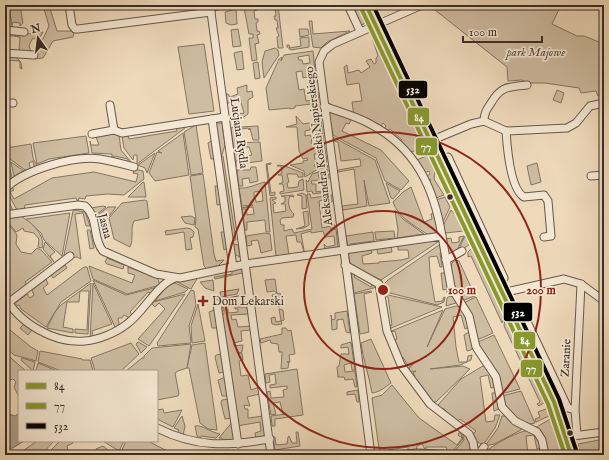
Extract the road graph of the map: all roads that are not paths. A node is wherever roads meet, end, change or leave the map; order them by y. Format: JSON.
{"nodes":[{"id":1,"x":70,"y":5,"type":"edge"},
{"id":2,"x":223,"y":5,"type":"edge"},
{"id":3,"x":348,"y":5,"type":"edge"},
{"id":4,"x":366,"y":5,"type":"edge"},
{"id":5,"x":422,"y":5,"type":"edge"},
{"id":6,"x":210,"y":8,"type":"edge"},
{"id":7,"x":375,"y":25,"type":"junction"},
{"id":8,"x":5,"y":30,"type":"edge"},
{"id":9,"x":360,"y":31,"type":"junction"},
{"id":10,"x":24,"y":32,"type":"dead end"},
{"id":11,"x":5,"y":53,"type":"edge"},
{"id":12,"x":34,"y":55,"type":"dead end"},
{"id":13,"x":526,"y":85,"type":"dead end"},
{"id":14,"x":5,"y":103,"type":"edge"},
{"id":15,"x":13,"y":103,"type":"dead end"},
{"id":16,"x":604,"y":103,"type":"edge"},
{"id":17,"x":110,"y":105,"type":"dead end"},
{"id":18,"x":324,"y":106,"type":"junction"},
{"id":19,"x":225,"y":117,"type":"junction"},
{"id":20,"x":212,"y":119,"type":"junction"},
{"id":21,"x":484,"y":121,"type":"junction"},
{"id":22,"x":114,"y":130,"type":"junction"},
{"id":23,"x":506,"y":132,"type":"junction"},
{"id":24,"x":92,"y":134,"type":"dead end"},
{"id":25,"x":430,"y":141,"type":"junction"},
{"id":26,"x":134,"y":167,"type":"dead end"},
{"id":27,"x":604,"y":175,"type":"edge"},
{"id":28,"x":591,"y":176,"type":"dead end"},
{"id":29,"x":5,"y":190,"type":"edge"},
{"id":30,"x":5,"y":215,"type":"edge"},
{"id":31,"x":442,"y":236,"type":"junction"},
{"id":32,"x":544,"y":237,"type":"dead end"},
{"id":33,"x":343,"y":250,"type":"junction"},
{"id":34,"x":462,"y":251,"type":"dead end"},
{"id":35,"x":70,"y":256,"type":"dead end"},
{"id":36,"x":446,"y":260,"type":"junction"},
{"id":37,"x":246,"y":264,"type":"junction"},
{"id":38,"x":345,"y":265,"type":"junction"},
{"id":39,"x":233,"y":267,"type":"junction"},
{"id":40,"x":156,"y":274,"type":"junction"},
{"id":41,"x":175,"y":277,"type":"junction"},
{"id":42,"x":582,"y":284,"type":"junction"},
{"id":43,"x":160,"y":289,"type":"junction"},
{"id":44,"x":502,"y":293,"type":"junction"},
{"id":45,"x":5,"y":296,"type":"edge"},
{"id":46,"x":250,"y":298,"type":"junction"},
{"id":47,"x":604,"y":301,"type":"edge"},
{"id":48,"x":8,"y":303,"type":"junction"},
{"id":49,"x":512,"y":313,"type":"junction"},
{"id":50,"x":575,"y":410,"type":"junction"},
{"id":51,"x":158,"y":428,"type":"edge"},
{"id":52,"x":604,"y":432,"type":"edge"},
{"id":53,"x":577,"y":435,"type":"junction"},
{"id":54,"x":567,"y":437,"type":"junction"},
{"id":55,"x":270,"y":439,"type":"junction"},
{"id":56,"x":238,"y":444,"type":"junction"},
{"id":57,"x":484,"y":446,"type":"dead end"},
{"id":58,"x":271,"y":455,"type":"edge"},
{"id":59,"x":371,"y":455,"type":"edge"},
{"id":60,"x":395,"y":455,"type":"edge"},
{"id":61,"x":458,"y":455,"type":"edge"},
{"id":62,"x":475,"y":455,"type":"edge"},
{"id":63,"x":478,"y":455,"type":"edge"},
{"id":64,"x":545,"y":455,"type":"edge"},
{"id":65,"x":571,"y":455,"type":"edge"}],
"edges":[{"from":1,"to":6,"type":"street"},
{"from":2,"to":6,"type":"street"},
{"from":3,"to":9,"type":"street"},
{"from":4,"to":7,"type":"street"},
{"from":5,"to":7,"type":"street","name":"Aleksandra Kostki Napierskiego"},
{"from":6,"to":19,"type":"street","name":"Lucjana Rydla"},
{"from":7,"to":9,"type":"street","name":"Aleksandra Kostki Napierskiego"},
{"from":7,"to":25,"type":"street"},
{"from":8,"to":10,"type":"street"},
{"from":9,"to":18,"type":"street","name":"Aleksandra Kostki Napierskiego"},
{"from":11,"to":12,"type":"street"},
{"from":13,"to":21,"type":"street"},
{"from":14,"to":15,"type":"street"},
{"from":16,"to":23,"type":"street"},
{"from":17,"to":22,"type":"street"},
{"from":18,"to":31,"type":"street"},
{"from":18,"to":33,"type":"street","name":"Aleksandra Kostki Napierskiego"},
{"from":19,"to":20,"type":"street"},
{"from":19,"to":37,"type":"street","name":"Lucjana Rydla"},
{"from":20,"to":22,"type":"street"},
{"from":20,"to":39,"type":"street"},
{"from":21,"to":23,"type":"street"},
{"from":21,"to":25,"type":"street"},
{"from":22,"to":24,"type":"street"},
{"from":23,"to":32,"type":"street"},
{"from":25,"to":44,"type":"street"},
{"from":26,"to":29,"type":"street"},
{"from":27,"to":28,"type":"street"},
{"from":30,"to":40,"type":"street","name":"Jasna"},
{"from":31,"to":33,"type":"street"},
{"from":31,"to":36,"type":"street"},
{"from":33,"to":37,"type":"street"},
{"from":33,"to":38,"type":"street","name":"Aleksandra Kostki Napierskiego"},
{"from":34,"to":36,"type":"street"},
{"from":35,"to":48,"type":"street"},
{"from":36,"to":64,"type":"street"},
{"from":37,"to":39,"type":"street"},
{"from":37,"to":46,"type":"street","name":"Lucjana Rydla"},
{"from":38,"to":59,"type":"street","name":"Aleksandra Kostki Napierskiego"},
{"from":38,"to":62,"type":"street"},
{"from":39,"to":41,"type":"street"},
{"from":40,"to":41,"type":"street","name":"Jasna"},
{"from":40,"to":43,"type":"street"},
{"from":41,"to":43,"type":"street"},
{"from":42,"to":44,"type":"street"},
{"from":42,"to":47,"type":"street"},
{"from":42,"to":50,"type":"street","name":"Zaranie"},
{"from":43,"to":48,"type":"street"},
{"from":44,"to":49,"type":"street"},
{"from":45,"to":48,"type":"street"},
{"from":46,"to":55,"type":"street","name":"Lucjana Rydla"},
{"from":46,"to":56,"type":"street"},
{"from":49,"to":50,"type":"street"},
{"from":49,"to":54,"type":"street"},
{"from":50,"to":53,"type":"street","name":"Zaranie"},
{"from":51,"to":56,"type":"street"},
{"from":52,"to":53,"type":"street"},
{"from":53,"to":54,"type":"street"},
{"from":54,"to":65,"type":"street"},
{"from":55,"to":56,"type":"street"},
{"from":55,"to":58,"type":"street","name":"Lucjana Rydla"},
{"from":57,"to":63,"type":"street"},
{"from":60,"to":61,"type":"street"}]}
